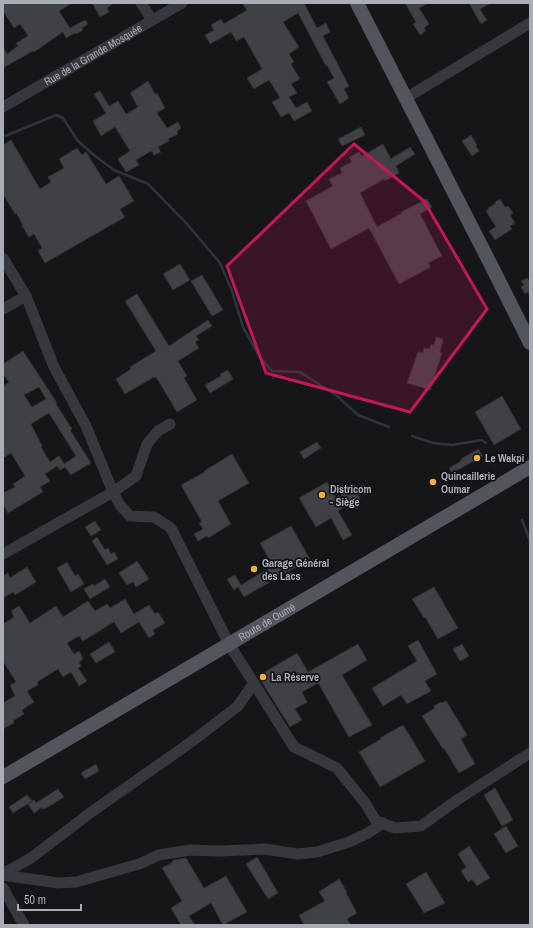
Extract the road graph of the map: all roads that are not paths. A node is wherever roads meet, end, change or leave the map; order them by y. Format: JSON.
{"nodes":[{"id":1,"x":142,"y":3,"type":"edge"},
{"id":2,"x":182,"y":3,"type":"edge"},
{"id":3,"x":357,"y":3,"type":"edge"},
{"id":4,"x":152,"y":20,"type":"junction"},
{"id":5,"x":530,"y":23,"type":"edge"},
{"id":6,"x":406,"y":98,"type":"junction"},
{"id":7,"x":3,"y":107,"type":"edge"},
{"id":8,"x":3,"y":258,"type":"edge"},
{"id":9,"x":26,"y":296,"type":"junction"},
{"id":10,"x":3,"y":309,"type":"edge"},
{"id":11,"x":530,"y":343,"type":"edge"},
{"id":12,"x":170,"y":424,"type":"dead end"},
{"id":13,"x":530,"y":467,"type":"edge"},
{"id":14,"x":113,"y":492,"type":"junction"},
{"id":15,"x":3,"y":554,"type":"edge"},
{"id":16,"x":229,"y":644,"type":"junction"},
{"id":17,"x":254,"y":684,"type":"junction"},
{"id":18,"x":530,"y":753,"type":"edge"},
{"id":19,"x":3,"y":777,"type":"edge"},
{"id":20,"x":383,"y":824,"type":"junction"},
{"id":21,"x":3,"y":874,"type":"edge"},
{"id":22,"x":3,"y":888,"type":"edge"},
{"id":23,"x":24,"y":925,"type":"edge"}],
"edges":[{"from":1,"to":4,"type":"street"},
{"from":2,"to":4,"type":"street","name":"Rue de la Grande Mosquée"},
{"from":3,"to":6,"type":"main road"},
{"from":4,"to":7,"type":"street","name":"Rue de la Grande Mosquée"},
{"from":5,"to":6,"type":"street"},
{"from":6,"to":11,"type":"main road"},
{"from":8,"to":9,"type":"street"},
{"from":9,"to":10,"type":"street"},
{"from":9,"to":14,"type":"street"},
{"from":12,"to":14,"type":"street"},
{"from":13,"to":16,"type":"main road","name":"Route de Oumé"},
{"from":14,"to":15,"type":"street"},
{"from":14,"to":16,"type":"street"},
{"from":16,"to":17,"type":"street"},
{"from":16,"to":19,"type":"main road","name":"Route de Oumé"},
{"from":17,"to":20,"type":"street"},
{"from":17,"to":21,"type":"street"},
{"from":18,"to":20,"type":"street"},
{"from":20,"to":21,"type":"street"},
{"from":22,"to":23,"type":"street"}]}
